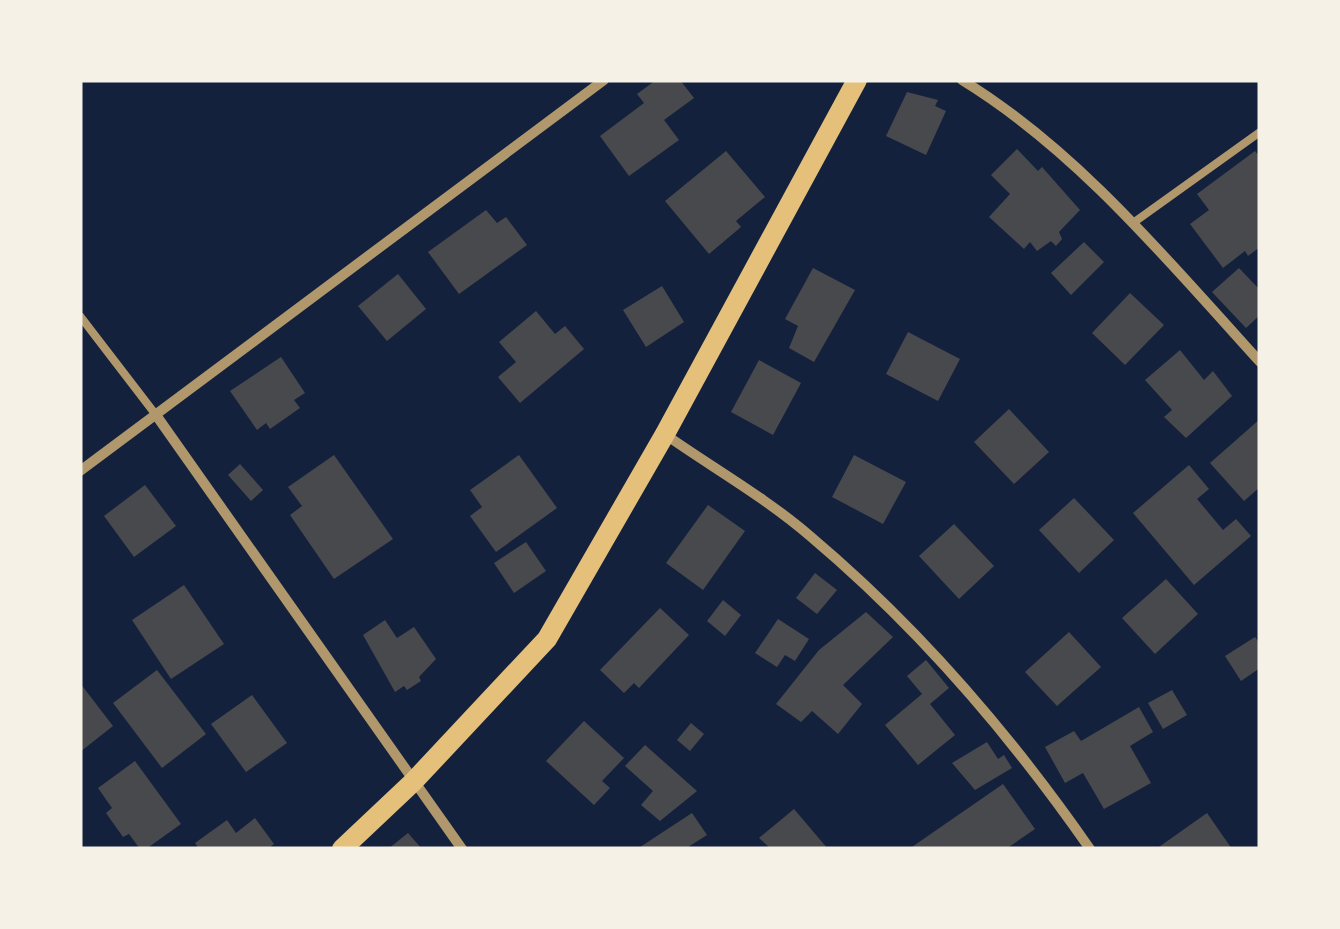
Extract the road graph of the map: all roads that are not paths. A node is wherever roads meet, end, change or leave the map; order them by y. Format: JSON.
{"nodes":[{"id":1,"x":604,"y":80,"type":"edge"},
{"id":2,"x":856,"y":80,"type":"edge"},
{"id":3,"x":962,"y":80,"type":"edge"},
{"id":4,"x":1260,"y":132,"type":"edge"},
{"id":5,"x":1132,"y":223,"type":"junction"},
{"id":6,"x":80,"y":316,"type":"edge"},
{"id":7,"x":1260,"y":362,"type":"edge"},
{"id":8,"x":156,"y":415,"type":"junction"},
{"id":9,"x":665,"y":434,"type":"junction"},
{"id":10,"x":80,"y":471,"type":"edge"},
{"id":11,"x":413,"y":782,"type":"junction"},
{"id":12,"x":342,"y":849,"type":"edge"},
{"id":13,"x":462,"y":849,"type":"edge"},
{"id":14,"x":1090,"y":849,"type":"edge"}],
"edges":[{"from":1,"to":8,"type":"street"},
{"from":2,"to":9,"type":"main road"},
{"from":3,"to":5,"type":"street"},
{"from":4,"to":5,"type":"lane"},
{"from":5,"to":7,"type":"street"},
{"from":6,"to":8,"type":"lane"},
{"from":8,"to":10,"type":"street"},
{"from":8,"to":11,"type":"street"},
{"from":9,"to":11,"type":"main road"},
{"from":9,"to":14,"type":"street"},
{"from":11,"to":12,"type":"main road"},
{"from":11,"to":13,"type":"street"}]}
